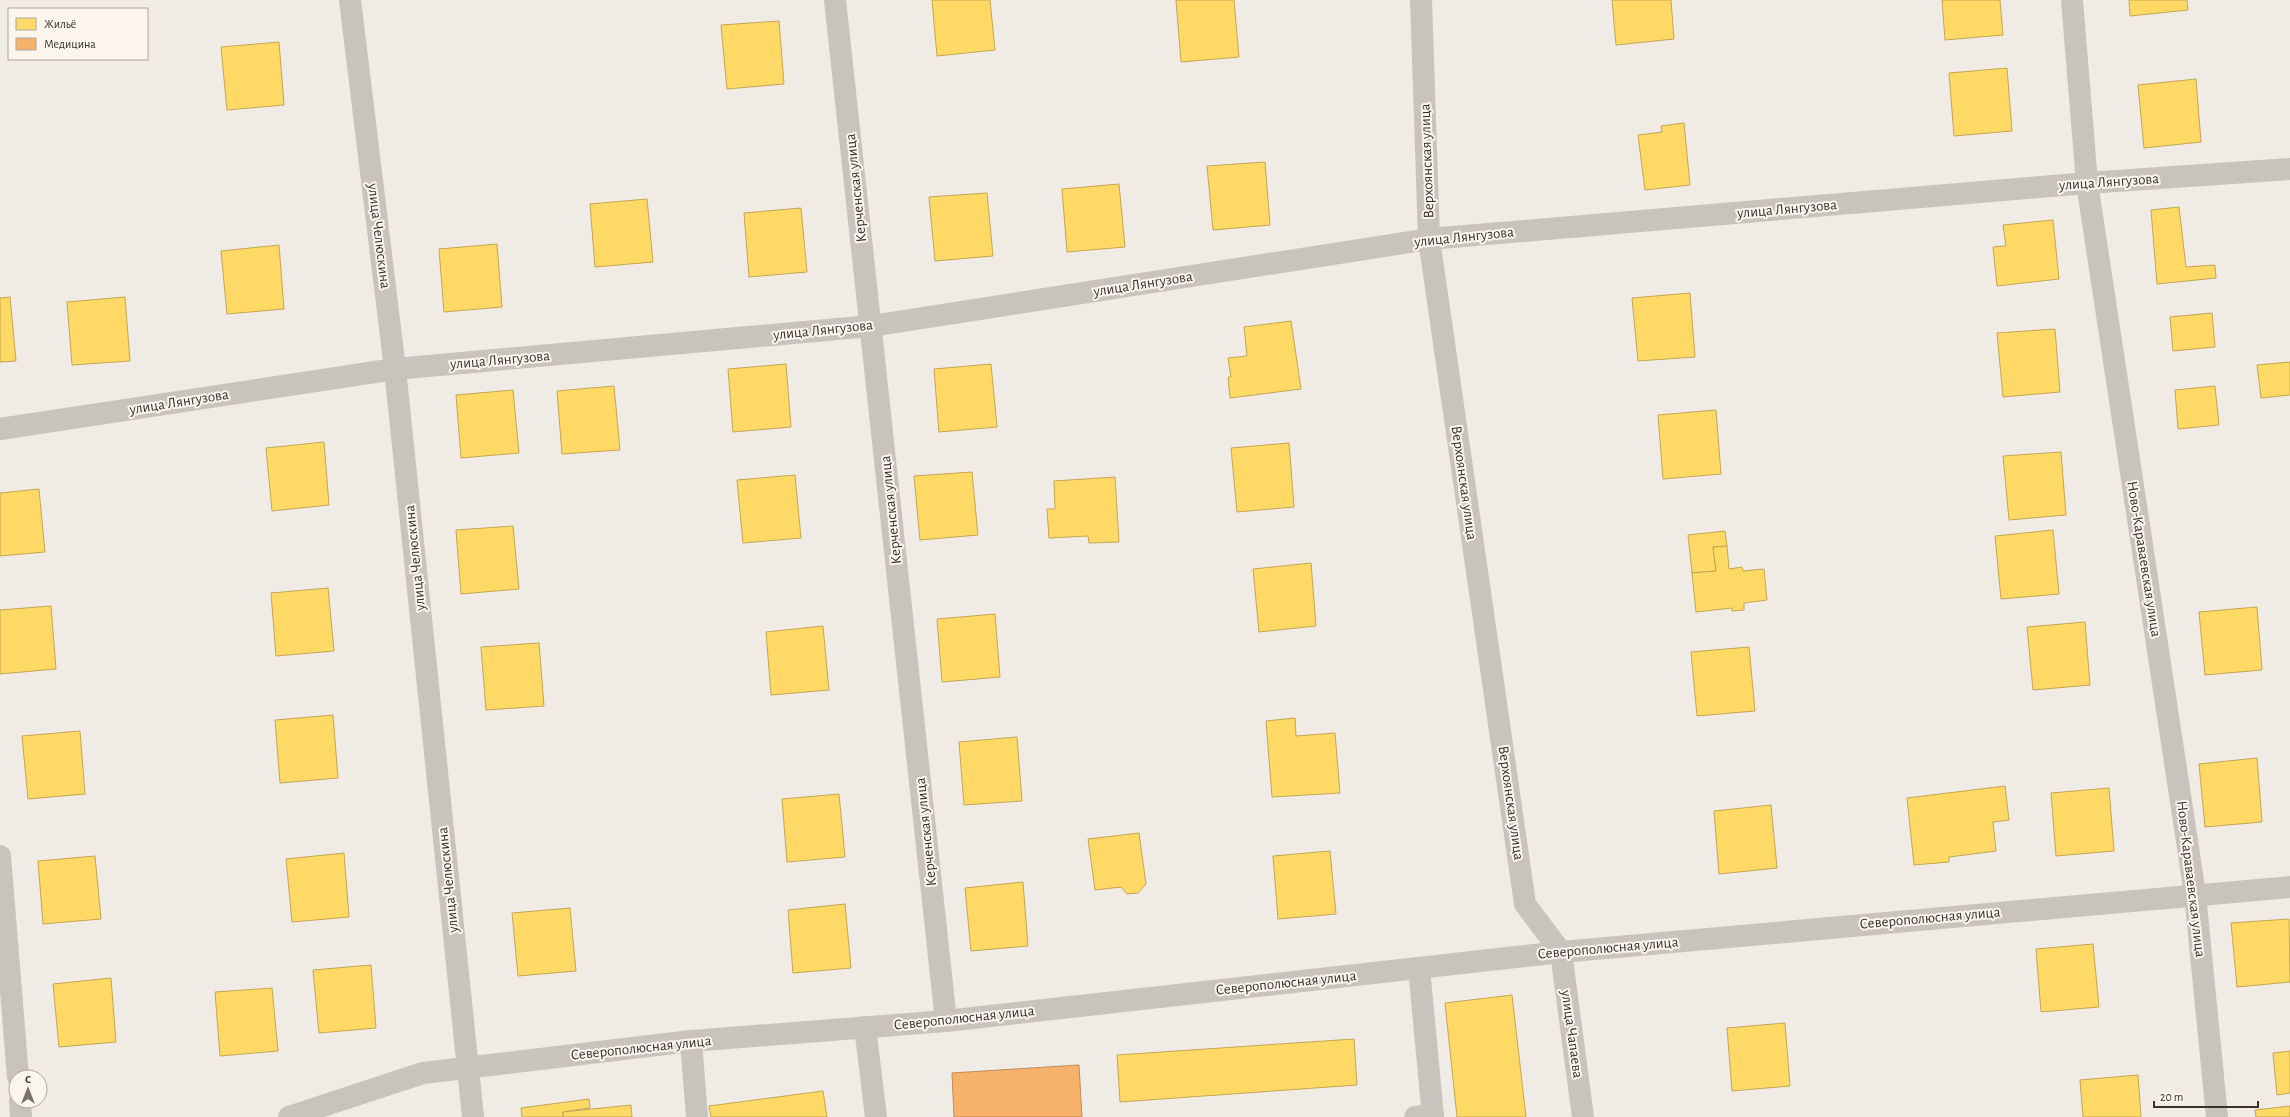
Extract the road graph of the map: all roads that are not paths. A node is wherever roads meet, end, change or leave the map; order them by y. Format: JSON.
{"nodes":[{"id":1,"x":350,"y":0,"type":"edge"},
{"id":2,"x":835,"y":0,"type":"edge"},
{"id":3,"x":1421,"y":0,"type":"edge"},
{"id":4,"x":2072,"y":0,"type":"edge"},
{"id":5,"x":2290,"y":169,"type":"edge"},
{"id":6,"x":2087,"y":183,"type":"junction"},
{"id":7,"x":1429,"y":239,"type":"junction"},
{"id":8,"x":870,"y":326,"type":"junction"},
{"id":9,"x":395,"y":369,"type":"junction"},
{"id":10,"x":0,"y":429,"type":"edge"},
{"id":11,"x":0,"y":856,"type":"edge"},
{"id":12,"x":2290,"y":887,"type":"edge"},
{"id":13,"x":2195,"y":894,"type":"junction"},
{"id":14,"x":1561,"y":952,"type":"junction"},
{"id":15,"x":1419,"y":968,"type":"junction"},
{"id":16,"x":946,"y":1021,"type":"junction"},
{"id":17,"x":865,"y":1027,"type":"junction"},
{"id":18,"x":691,"y":1041,"type":"junction"},
{"id":19,"x":468,"y":1068,"type":"junction"},
{"id":20,"x":17,"y":1069,"type":"edge"},
{"id":21,"x":1427,"y":1116,"type":"edge"},
{"id":22,"x":288,"y":1117,"type":"edge"},
{"id":23,"x":473,"y":1117,"type":"edge"},
{"id":24,"x":698,"y":1117,"type":"edge"},
{"id":25,"x":876,"y":1117,"type":"edge"},
{"id":26,"x":1583,"y":1117,"type":"edge"},
{"id":27,"x":2217,"y":1117,"type":"edge"}],
"edges":[{"from":1,"to":9,"type":"street","name":"улица Челюскина"},
{"from":2,"to":8,"type":"street","name":"Керченская улица"},
{"from":3,"to":7,"type":"street","name":"Верхоянская улица"},
{"from":4,"to":6,"type":"street","name":"Ново-Караваевская улица"},
{"from":5,"to":6,"type":"street","name":"улица Лянгузова"},
{"from":6,"to":7,"type":"street","name":"улица Лянгузова"},
{"from":6,"to":13,"type":"street","name":"Ново-Караваевская улица"},
{"from":7,"to":8,"type":"street","name":"улица Лянгузова"},
{"from":7,"to":14,"type":"street","name":"Верхоянская улица"},
{"from":8,"to":9,"type":"street","name":"улица Лянгузова"},
{"from":8,"to":16,"type":"street","name":"Керченская улица"},
{"from":9,"to":10,"type":"street","name":"улица Лянгузова"},
{"from":9,"to":19,"type":"street","name":"улица Челюскина"},
{"from":11,"to":20,"type":"street"},
{"from":12,"to":13,"type":"street","name":"Северополюсная улица"},
{"from":13,"to":14,"type":"street","name":"Северополюсная улица"},
{"from":13,"to":27,"type":"street","name":"Ново-Караваевская улица"},
{"from":14,"to":15,"type":"street","name":"Северополюсная улица"},
{"from":14,"to":26,"type":"street","name":"улица Чапаева"},
{"from":15,"to":16,"type":"street","name":"Северополюсная улица"},
{"from":15,"to":21,"type":"street"},
{"from":16,"to":17,"type":"street","name":"Северополюсная улица"},
{"from":17,"to":18,"type":"street","name":"Северополюсная улица"},
{"from":17,"to":25,"type":"street"},
{"from":18,"to":19,"type":"street","name":"Северополюсная улица"},
{"from":18,"to":24,"type":"street"},
{"from":19,"to":22,"type":"street","name":"Северополюсная улица"},
{"from":19,"to":23,"type":"street","name":"улица Челюскина"}]}
